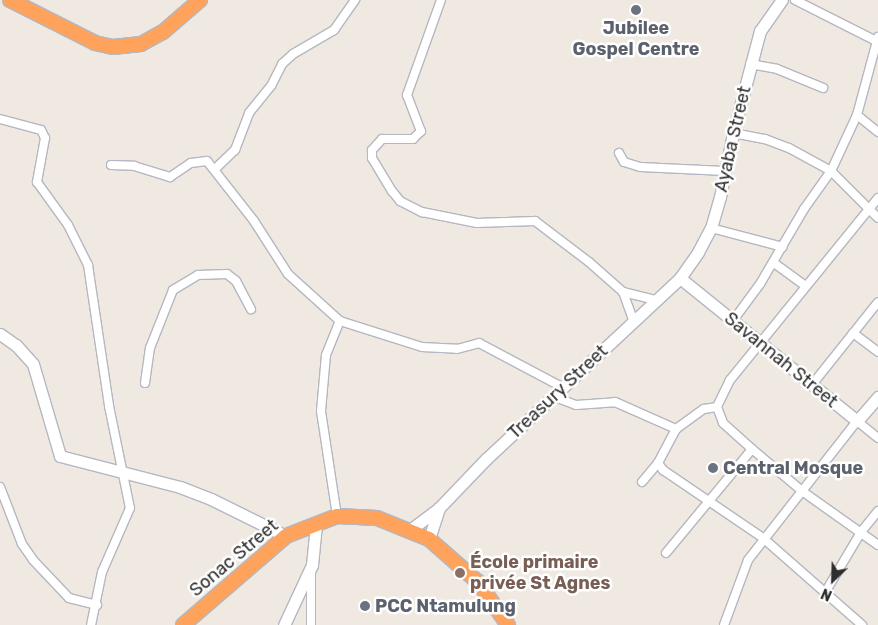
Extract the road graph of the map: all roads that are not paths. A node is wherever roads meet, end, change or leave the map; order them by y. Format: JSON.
{"nodes":[{"id":1,"x":10,"y":0,"type":"edge"},
{"id":2,"x":200,"y":0,"type":"edge"},
{"id":3,"x":355,"y":0,"type":"edge"},
{"id":4,"x":441,"y":0,"type":"edge"},
{"id":5,"x":782,"y":0,"type":"edge"},
{"id":6,"x":795,"y":0,"type":"edge"},
{"id":7,"x":878,"y":40,"type":"edge"},
{"id":8,"x":750,"y":64,"type":"junction"},
{"id":9,"x":823,"y":88,"type":"dead end"},
{"id":10,"x":857,"y":114,"type":"junction"},
{"id":11,"x":0,"y":118,"type":"edge"},
{"id":12,"x":878,"y":132,"type":"edge"},
{"id":13,"x":733,"y":133,"type":"junction"},
{"id":14,"x":619,"y":153,"type":"dead end"},
{"id":15,"x":111,"y":165,"type":"dead end"},
{"id":16,"x":215,"y":169,"type":"junction"},
{"id":17,"x":725,"y":171,"type":"junction"},
{"id":18,"x":831,"y":171,"type":"junction"},
{"id":19,"x":878,"y":198,"type":"edge"},
{"id":20,"x":869,"y":209,"type":"junction"},
{"id":21,"x":878,"y":218,"type":"edge"},
{"id":22,"x":711,"y":228,"type":"junction"},
{"id":23,"x":782,"y":247,"type":"junction"},
{"id":24,"x":774,"y":263,"type":"junction"},
{"id":25,"x":680,"y":278,"type":"junction"},
{"id":26,"x":806,"y":286,"type":"junction"},
{"id":27,"x":623,"y":292,"type":"junction"},
{"id":28,"x":656,"y":300,"type":"junction"},
{"id":29,"x":878,"y":302,"type":"edge"},
{"id":30,"x":251,"y":309,"type":"dead end"},
{"id":31,"x":340,"y":321,"type":"junction"},
{"id":32,"x":634,"y":322,"type":"junction"},
{"id":33,"x":732,"y":322,"type":"junction"},
{"id":34,"x":854,"y":333,"type":"junction"},
{"id":35,"x":0,"y":334,"type":"edge"},
{"id":36,"x":758,"y":344,"type":"junction"},
{"id":37,"x":878,"y":352,"type":"edge"},
{"id":38,"x":145,"y":383,"type":"dead end"},
{"id":39,"x":811,"y":386,"type":"junction"},
{"id":40,"x":564,"y":388,"type":"junction"},
{"id":41,"x":555,"y":396,"type":"junction"},
{"id":42,"x":878,"y":397,"type":"edge"},
{"id":43,"x":717,"y":407,"type":"junction"},
{"id":44,"x":857,"y":422,"type":"junction"},
{"id":45,"x":676,"y":430,"type":"junction"},
{"id":46,"x":878,"y":438,"type":"edge"},
{"id":47,"x":752,"y":449,"type":"junction"},
{"id":48,"x":658,"y":462,"type":"junction"},
{"id":49,"x":121,"y":471,"type":"junction"},
{"id":50,"x":642,"y":482,"type":"dead end"},
{"id":51,"x":0,"y":487,"type":"edge"},
{"id":52,"x":802,"y":491,"type":"junction"},
{"id":53,"x":710,"y":503,"type":"junction"},
{"id":54,"x":439,"y":508,"type":"junction"},
{"id":55,"x":878,"y":511,"type":"edge"},
{"id":56,"x":337,"y":516,"type":"junction"},
{"id":57,"x":316,"y":525,"type":"junction"},
{"id":58,"x":410,"y":530,"type":"junction"},
{"id":59,"x":861,"y":532,"type":"junction"},
{"id":60,"x":286,"y":536,"type":"junction"},
{"id":61,"x":763,"y":538,"type":"junction"},
{"id":62,"x":429,"y":539,"type":"junction"},
{"id":63,"x":878,"y":545,"type":"edge"},
{"id":64,"x":666,"y":553,"type":"dead end"},
{"id":65,"x":312,"y":565,"type":"junction"},
{"id":66,"x":826,"y":592,"type":"junction"},
{"id":67,"x":97,"y":605,"type":"junction"},
{"id":68,"x":91,"y":625,"type":"edge"},
{"id":69,"x":184,"y":625,"type":"edge"},
{"id":70,"x":284,"y":625,"type":"edge"},
{"id":71,"x":311,"y":625,"type":"edge"},
{"id":72,"x":508,"y":625,"type":"edge"},
{"id":73,"x":724,"y":625,"type":"edge"},
{"id":74,"x":862,"y":625,"type":"edge"}],
"edges":[{"from":1,"to":2,"type":"highway"},
{"from":3,"to":16,"type":"street"},
{"from":4,"to":27,"type":"street"},
{"from":5,"to":8,"type":"street","name":"Ayaba Street"},
{"from":6,"to":7,"type":"street"},
{"from":7,"to":10,"type":"street"},
{"from":8,"to":9,"type":"street"},
{"from":8,"to":13,"type":"street","name":"Ayaba Street"},
{"from":10,"to":12,"type":"street"},
{"from":10,"to":18,"type":"street"},
{"from":11,"to":49,"type":"street"},
{"from":13,"to":17,"type":"street","name":"Ayaba Street"},
{"from":13,"to":18,"type":"street"},
{"from":14,"to":17,"type":"street"},
{"from":15,"to":16,"type":"street"},
{"from":16,"to":31,"type":"street"},
{"from":17,"to":22,"type":"street","name":"Ayaba Street"},
{"from":18,"to":20,"type":"street"},
{"from":18,"to":23,"type":"street"},
{"from":19,"to":20,"type":"street"},
{"from":20,"to":21,"type":"street"},
{"from":20,"to":26,"type":"street"},
{"from":22,"to":23,"type":"street"},
{"from":22,"to":25,"type":"street","name":"Ayaba Street"},
{"from":23,"to":24,"type":"street"},
{"from":24,"to":26,"type":"street"},
{"from":24,"to":33,"type":"street"},
{"from":25,"to":28,"type":"street","name":"Treasury Street"},
{"from":25,"to":33,"type":"street","name":"Savannah Street"},
{"from":26,"to":36,"type":"street"},
{"from":27,"to":28,"type":"street"},
{"from":27,"to":32,"type":"street"},
{"from":28,"to":32,"type":"street","name":"Treasury Street"},
{"from":29,"to":34,"type":"street"},
{"from":30,"to":38,"type":"street"},
{"from":31,"to":40,"type":"street"},
{"from":31,"to":56,"type":"street"},
{"from":32,"to":40,"type":"street","name":"Treasury Street"},
{"from":33,"to":36,"type":"street","name":"Savannah Street"},
{"from":34,"to":37,"type":"street"},
{"from":34,"to":39,"type":"street"},
{"from":35,"to":49,"type":"street"},
{"from":36,"to":39,"type":"street","name":"Savannah Street"},
{"from":36,"to":43,"type":"street"},
{"from":39,"to":44,"type":"street","name":"Savannah Street"},
{"from":40,"to":41,"type":"street","name":"Treasury Street"},
{"from":41,"to":45,"type":"street"},
{"from":41,"to":54,"type":"street","name":"Treasury Street"},
{"from":42,"to":44,"type":"street"},
{"from":43,"to":45,"type":"street"},
{"from":43,"to":47,"type":"street"},
{"from":44,"to":46,"type":"street"},
{"from":44,"to":52,"type":"street"},
{"from":45,"to":48,"type":"street"},
{"from":47,"to":52,"type":"street"},
{"from":47,"to":53,"type":"street"},
{"from":48,"to":50,"type":"street"},
{"from":48,"to":53,"type":"street"},
{"from":49,"to":60,"type":"street"},
{"from":49,"to":67,"type":"street"},
{"from":51,"to":67,"type":"street"},
{"from":52,"to":59,"type":"street"},
{"from":52,"to":61,"type":"street"},
{"from":53,"to":61,"type":"street"},
{"from":53,"to":64,"type":"street"},
{"from":54,"to":58,"type":"street","name":"Treasury Street"},
{"from":54,"to":62,"type":"street","name":"Treasury Street"},
{"from":55,"to":59,"type":"street"},
{"from":56,"to":57,"type":"highway","name":"Sonac Street"},
{"from":56,"to":58,"type":"highway","name":"Sonac Street"},
{"from":57,"to":60,"type":"highway","name":"Sonac Street"},
{"from":57,"to":65,"type":"street"},
{"from":58,"to":62,"type":"highway","name":"Sonac Street"},
{"from":59,"to":63,"type":"street"},
{"from":59,"to":66,"type":"street"},
{"from":60,"to":69,"type":"highway","name":"Sonac Street"},
{"from":61,"to":66,"type":"street"},
{"from":61,"to":73,"type":"street"},
{"from":62,"to":72,"type":"highway","name":"Sonac Street"},
{"from":65,"to":70,"type":"street"},
{"from":65,"to":71,"type":"street"},
{"from":66,"to":74,"type":"street"},
{"from":67,"to":68,"type":"street"}]}
